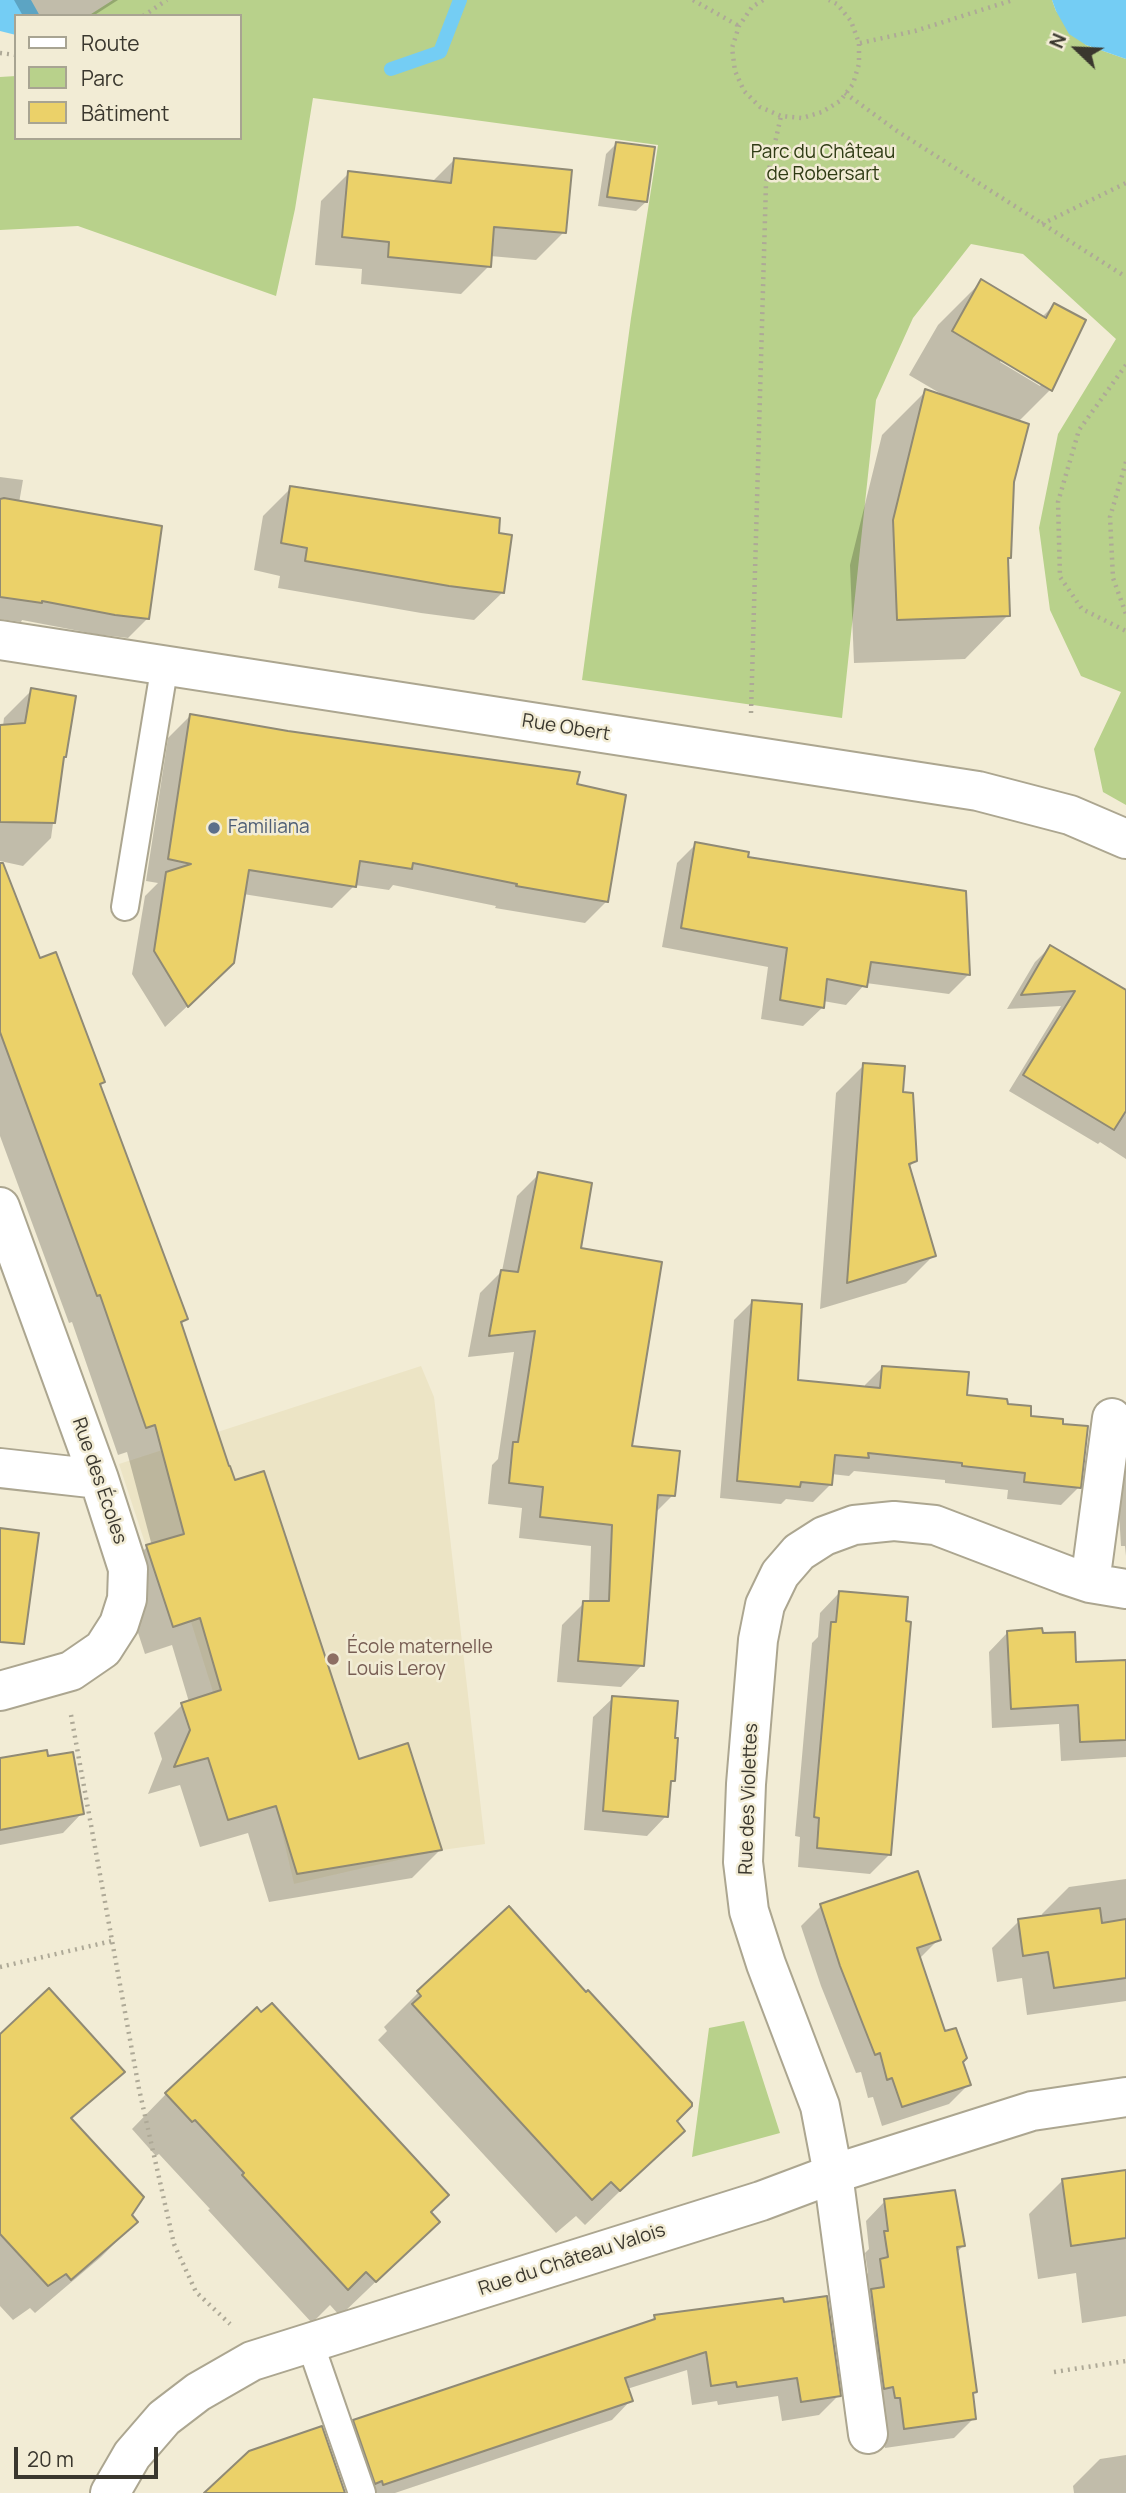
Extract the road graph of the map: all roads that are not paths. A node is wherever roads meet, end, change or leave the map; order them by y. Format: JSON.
{"nodes":[{"id":1,"x":0,"y":640,"type":"edge"},
{"id":2,"x":165,"y":664,"type":"junction"},
{"id":3,"x":1126,"y":839,"type":"edge"},
{"id":4,"x":125,"y":907,"type":"dead end"},
{"id":5,"x":0,"y":1207,"type":"edge"},
{"id":6,"x":1112,"y":1418,"type":"dead end"},
{"id":7,"x":0,"y":1468,"type":"edge"},
{"id":8,"x":99,"y":1479,"type":"junction"},
{"id":9,"x":1108,"y":1586,"type":"edge"},
{"id":10,"x":0,"y":1690,"type":"edge"},
{"id":11,"x":1126,"y":2097,"type":"edge"},
{"id":12,"x":833,"y":2174,"type":"junction"},
{"id":13,"x":310,"y":2343,"type":"junction"},
{"id":14,"x":868,"y":2434,"type":"dead end"},
{"id":15,"x":110,"y":2493,"type":"edge"},
{"id":16,"x":362,"y":2493,"type":"edge"}],
"edges":[{"from":1,"to":2,"type":"street","name":"Rue Obert"},
{"from":2,"to":3,"type":"street","name":"Rue Obert"},
{"from":2,"to":4,"type":"lane"},
{"from":5,"to":8,"type":"street","name":"Rue des Écoles"},
{"from":6,"to":9,"type":"street","name":"Rue des Violettes"},
{"from":7,"to":8,"type":"street"},
{"from":8,"to":10,"type":"street","name":"Rue des Écoles"},
{"from":9,"to":12,"type":"street","name":"Rue des Violettes"},
{"from":11,"to":12,"type":"street","name":"Rue du Château Valois"},
{"from":12,"to":13,"type":"street","name":"Rue du Château Valois"},
{"from":12,"to":14,"type":"street","name":"Rue des Violettes"},
{"from":13,"to":15,"type":"street","name":"Rue du Château Valois"},
{"from":13,"to":16,"type":"lane"}]}
